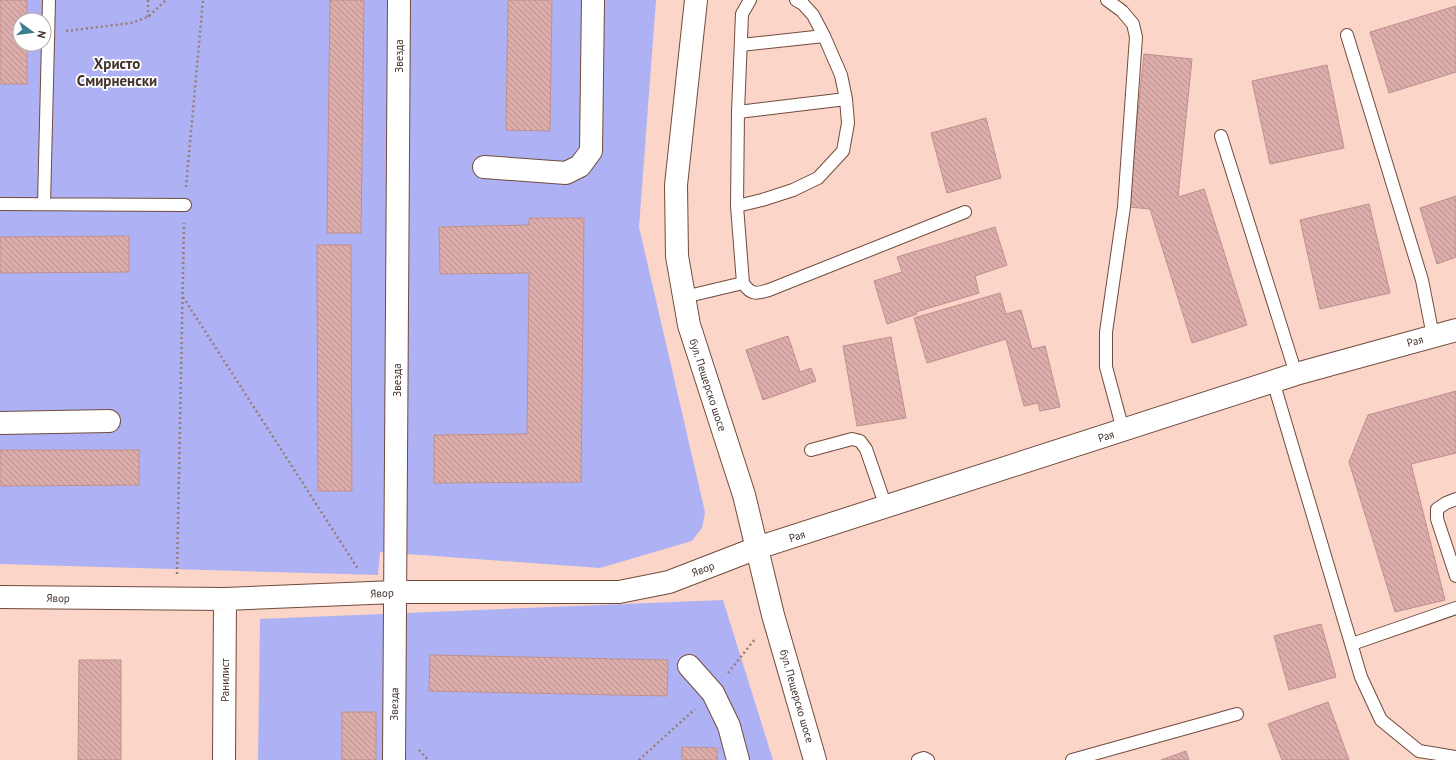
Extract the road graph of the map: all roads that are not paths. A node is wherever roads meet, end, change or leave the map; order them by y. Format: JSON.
{"nodes":[{"id":1,"x":49,"y":0,"type":"edge"},
{"id":2,"x":399,"y":0,"type":"edge"},
{"id":3,"x":593,"y":0,"type":"edge"},
{"id":4,"x":696,"y":0,"type":"edge"},
{"id":5,"x":750,"y":0,"type":"edge"},
{"id":6,"x":796,"y":0,"type":"edge"},
{"id":7,"x":1107,"y":0,"type":"edge"},
{"id":8,"x":1347,"y":35,"type":"dead end"},
{"id":9,"x":824,"y":36,"type":"junction"},
{"id":10,"x":741,"y":45,"type":"junction"},
{"id":11,"x":846,"y":99,"type":"junction"},
{"id":12,"x":738,"y":112,"type":"junction"},
{"id":13,"x":1222,"y":136,"type":"dead end"},
{"id":14,"x":484,"y":167,"type":"dead end"},
{"id":15,"x":0,"y":204,"type":"edge"},
{"id":16,"x":44,"y":204,"type":"junction"},
{"id":17,"x":185,"y":205,"type":"road end"},
{"id":18,"x":737,"y":206,"type":"junction"},
{"id":19,"x":965,"y":212,"type":"dead end"},
{"id":20,"x":743,"y":283,"type":"junction"},
{"id":21,"x":684,"y":297,"type":"junction"},
{"id":22,"x":1456,"y":330,"type":"edge"},
{"id":23,"x":1433,"y":336,"type":"junction"},
{"id":24,"x":1296,"y":374,"type":"junction"},
{"id":25,"x":1273,"y":382,"type":"junction"},
{"id":26,"x":109,"y":421,"type":"dead end"},
{"id":27,"x":0,"y":423,"type":"edge"},
{"id":28,"x":1123,"y":430,"type":"junction"},
{"id":29,"x":812,"y":450,"type":"dead end"},
{"id":30,"x":1456,"y":499,"type":"edge"},
{"id":31,"x":886,"y":507,"type":"junction"},
{"id":32,"x":757,"y":548,"type":"junction"},
{"id":33,"x":1455,"y":571,"type":"edge"},
{"id":34,"x":395,"y":592,"type":"junction"},
{"id":35,"x":0,"y":597,"type":"edge"},
{"id":36,"x":225,"y":599,"type":"junction"},
{"id":37,"x":1456,"y":608,"type":"edge"},
{"id":38,"x":1352,"y":644,"type":"junction"},
{"id":39,"x":689,"y":666,"type":"dead end"},
{"id":40,"x":1237,"y":714,"type":"dead end"},
{"id":41,"x":1456,"y":757,"type":"edge"},
{"id":42,"x":224,"y":760,"type":"edge"},
{"id":43,"x":394,"y":760,"type":"edge"},
{"id":44,"x":738,"y":760,"type":"edge"},
{"id":45,"x":815,"y":760,"type":"edge"},
{"id":46,"x":918,"y":760,"type":"edge"},
{"id":47,"x":928,"y":760,"type":"edge"},
{"id":48,"x":1072,"y":760,"type":"edge"}],
"edges":[{"from":1,"to":16,"type":"lane"},
{"from":2,"to":34,"type":"street","name":"Звезда"},
{"from":3,"to":14,"type":"street"},
{"from":4,"to":21,"type":"street","name":"бул. Пещерско шосе"},
{"from":5,"to":10,"type":"lane"},
{"from":6,"to":9,"type":"lane"},
{"from":7,"to":28,"type":"lane"},
{"from":8,"to":23,"type":"lane"},
{"from":9,"to":10,"type":"lane"},
{"from":9,"to":11,"type":"lane"},
{"from":10,"to":12,"type":"lane"},
{"from":11,"to":12,"type":"lane"},
{"from":11,"to":18,"type":"lane"},
{"from":12,"to":18,"type":"lane"},
{"from":13,"to":24,"type":"lane"},
{"from":15,"to":16,"type":"lane"},
{"from":16,"to":17,"type":"lane"},
{"from":18,"to":20,"type":"lane"},
{"from":19,"to":20,"type":"lane"},
{"from":20,"to":21,"type":"lane"},
{"from":21,"to":32,"type":"street","name":"бул. Пещерско шосе"},
{"from":22,"to":23,"type":"street","name":"Рая"},
{"from":23,"to":24,"type":"street","name":"Рая"},
{"from":24,"to":25,"type":"street","name":"Рая"},
{"from":25,"to":28,"type":"street","name":"Рая"},
{"from":25,"to":38,"type":"lane"},
{"from":26,"to":27,"type":"street"},
{"from":28,"to":31,"type":"street","name":"Рая"},
{"from":29,"to":31,"type":"lane"},
{"from":30,"to":33,"type":"lane"},
{"from":31,"to":32,"type":"street","name":"Рая"},
{"from":32,"to":34,"type":"street","name":"Явор"},
{"from":32,"to":45,"type":"street","name":"бул. Пещерско шосе"},
{"from":34,"to":36,"type":"street","name":"Явор"},
{"from":34,"to":43,"type":"street","name":"Звезда"},
{"from":35,"to":36,"type":"street","name":"Явор"},
{"from":36,"to":42,"type":"street","name":"Ранилист"},
{"from":37,"to":38,"type":"lane"},
{"from":38,"to":41,"type":"lane"},
{"from":39,"to":44,"type":"street"},
{"from":40,"to":48,"type":"lane"},
{"from":46,"to":47,"type":"lane"}]}
